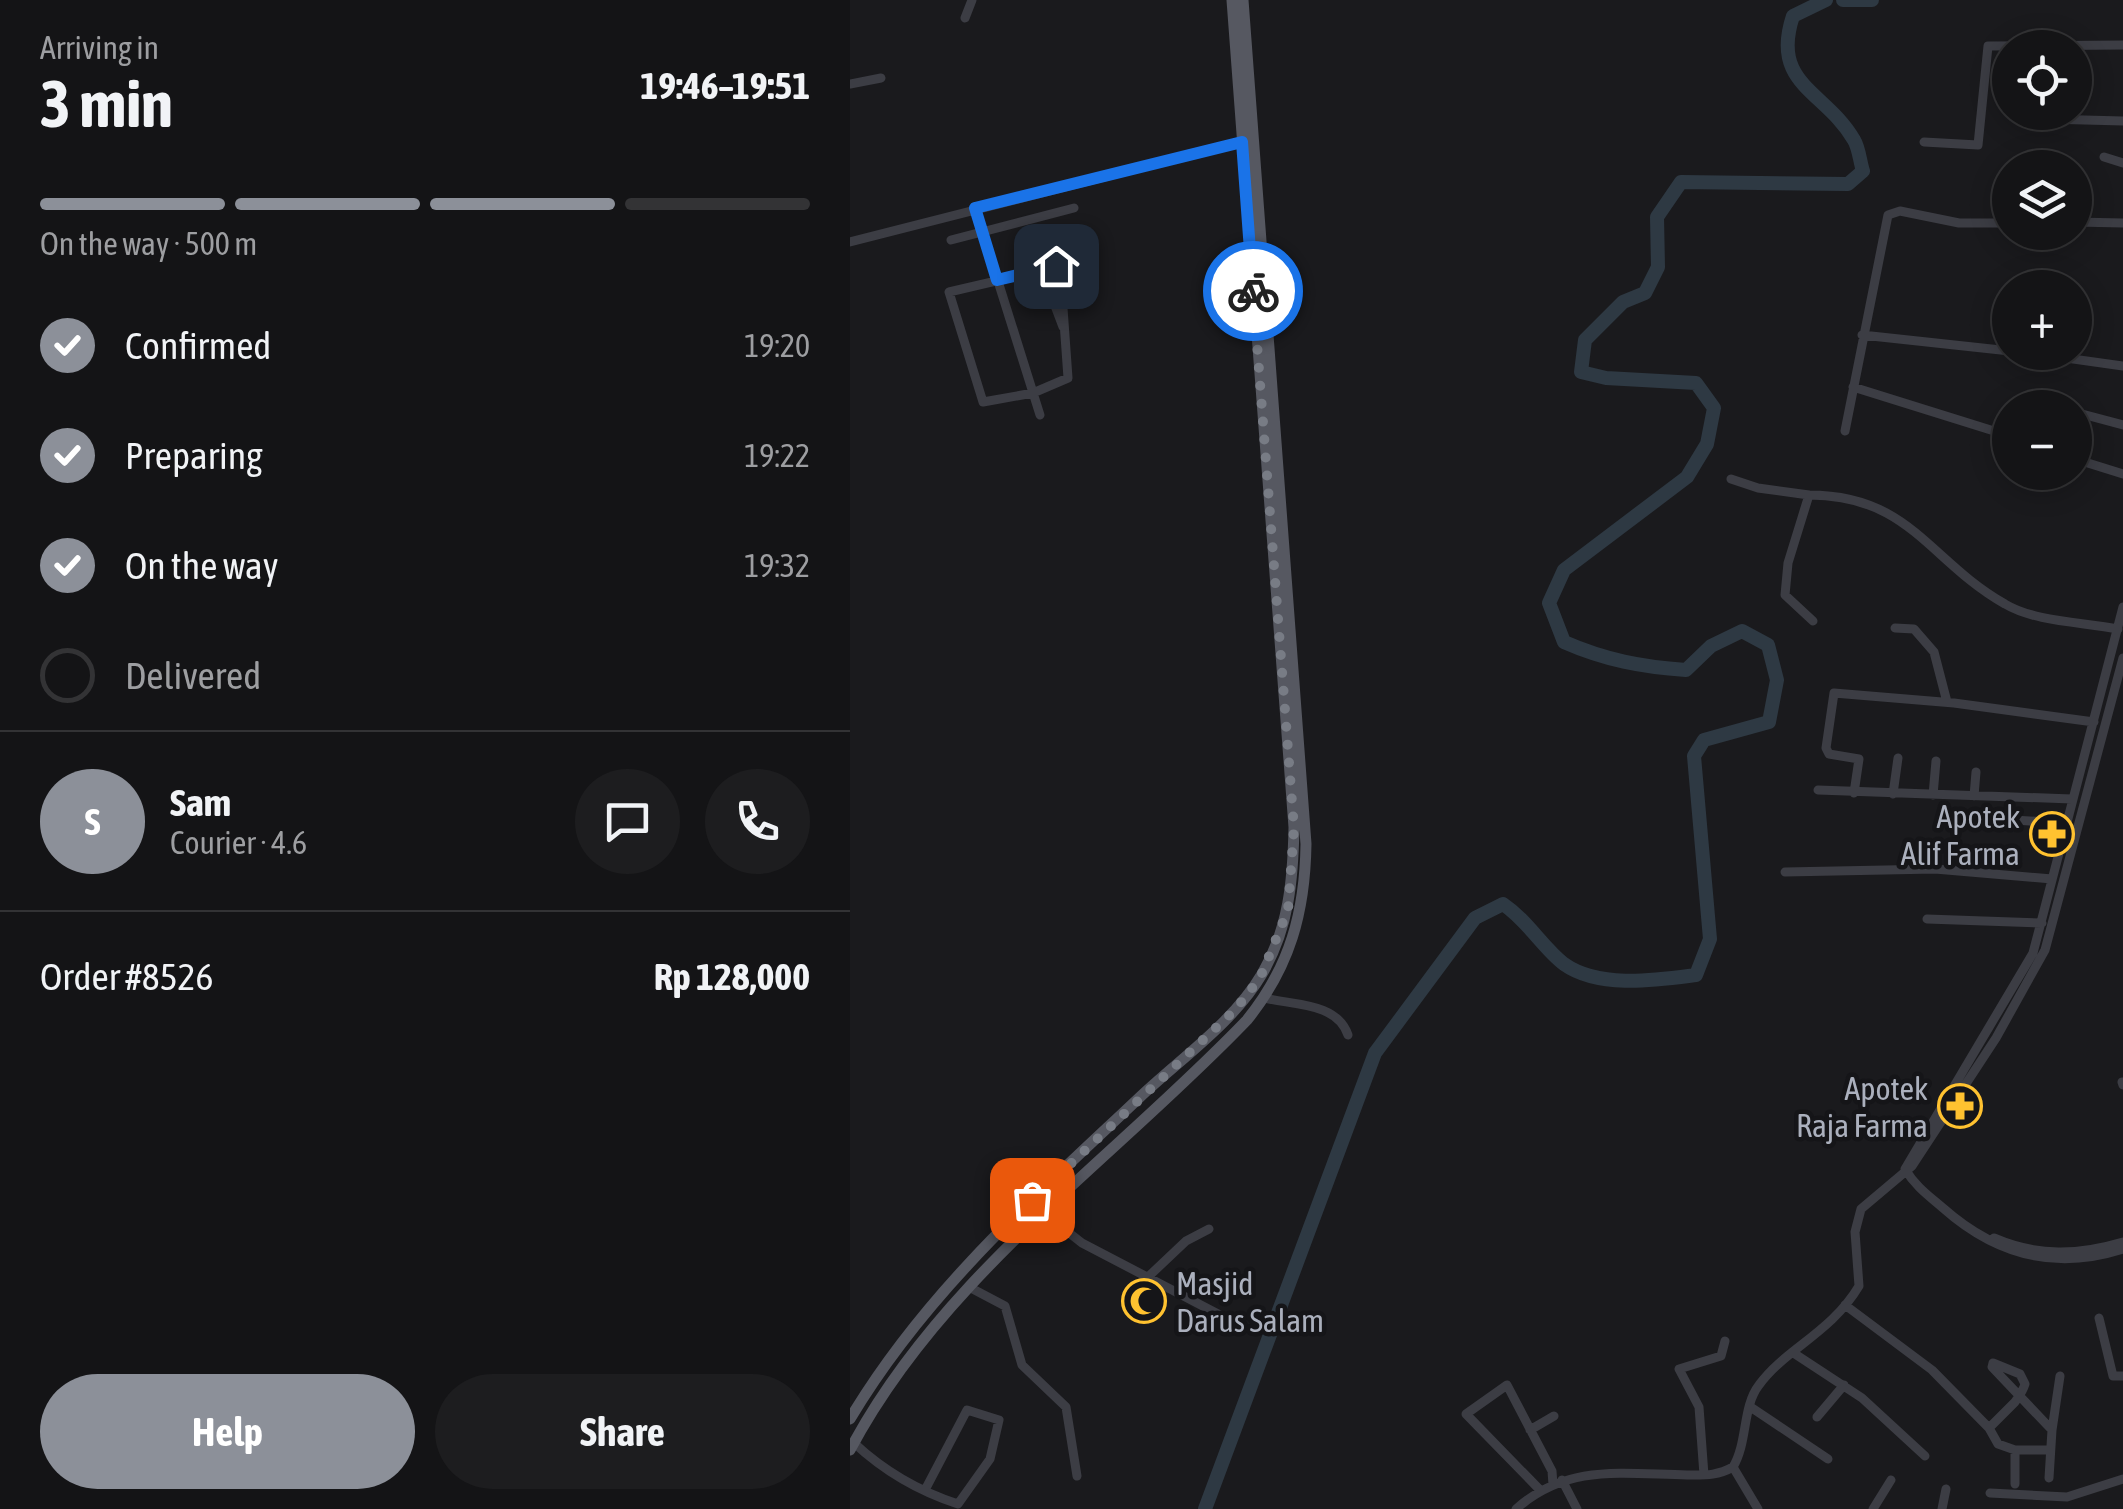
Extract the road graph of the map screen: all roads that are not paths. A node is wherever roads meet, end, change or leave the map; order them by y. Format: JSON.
{"nodes":[{"id":1,"x":972,"y":0,"type":"edge"},
{"id":2,"x":1232,"y":0,"type":"edge"},
{"id":3,"x":1243,"y":0,"type":"edge"},
{"id":4,"x":965,"y":18,"type":"dead end"},
{"id":5,"x":2123,"y":45,"type":"edge"},
{"id":6,"x":881,"y":78,"type":"dead end"},
{"id":7,"x":850,"y":84,"type":"edge"},
{"id":8,"x":2092,"y":121,"type":"edge"},
{"id":9,"x":2123,"y":121,"type":"edge"},
{"id":10,"x":1242,"y":142,"type":"junction"},
{"id":11,"x":1924,"y":142,"type":"dead end"},
{"id":12,"x":2104,"y":156,"type":"dead end"},
{"id":13,"x":2123,"y":163,"type":"edge"},
{"id":14,"x":973,"y":208,"type":"junction"},
{"id":15,"x":1074,"y":208,"type":"dead end"},
{"id":16,"x":1992,"y":222,"type":"edge"},
{"id":17,"x":2092,"y":222,"type":"edge"},
{"id":18,"x":2123,"y":223,"type":"edge"},
{"id":19,"x":981,"y":232,"type":"junction"},
{"id":20,"x":950,"y":240,"type":"dead end"},
{"id":21,"x":850,"y":242,"type":"edge"},
{"id":22,"x":1042,"y":269,"type":"junction"},
{"id":23,"x":995,"y":280,"type":"junction"},
{"id":24,"x":1066,"y":335,"type":"junction"},
{"id":25,"x":1862,"y":335,"type":"junction"},
{"id":26,"x":1992,"y":349,"type":"edge"},
{"id":27,"x":2092,"y":362,"type":"edge"},
{"id":28,"x":2123,"y":366,"type":"edge"},
{"id":29,"x":1853,"y":387,"type":"junction"},
{"id":30,"x":1032,"y":393,"type":"junction"},
{"id":31,"x":1040,"y":415,"type":"dead end"},
{"id":32,"x":2092,"y":417,"type":"edge"},
{"id":33,"x":2123,"y":425,"type":"edge"},
{"id":34,"x":1992,"y":430,"type":"edge"},
{"id":35,"x":1845,"y":431,"type":"dead end"},
{"id":36,"x":2092,"y":465,"type":"edge"},
{"id":37,"x":2123,"y":474,"type":"edge"},
{"id":38,"x":1731,"y":478,"type":"dead end"},
{"id":39,"x":1809,"y":495,"type":"junction"},
{"id":40,"x":2123,"y":607,"type":"edge"},
{"id":41,"x":1813,"y":621,"type":"dead end"},
{"id":42,"x":1896,"y":628,"type":"dead end"},
{"id":43,"x":2118,"y":629,"type":"junction"},
{"id":44,"x":2118,"y":662,"type":"edge"},
{"id":45,"x":1947,"y":702,"type":"junction"},
{"id":46,"x":2094,"y":722,"type":"junction"},
{"id":47,"x":2090,"y":736,"type":"junction"},
{"id":48,"x":2102,"y":739,"type":"junction"},
{"id":49,"x":1898,"y":758,"type":"dead end"},
{"id":50,"x":1936,"y":761,"type":"dead end"},
{"id":51,"x":1976,"y":772,"type":"dead end"},
{"id":52,"x":1818,"y":790,"type":"dead end"},
{"id":53,"x":1854,"y":793,"type":"junction"},
{"id":54,"x":1893,"y":794,"type":"junction"},
{"id":55,"x":1933,"y":795,"type":"junction"},
{"id":56,"x":1974,"y":796,"type":"junction"},
{"id":57,"x":2072,"y":799,"type":"junction"},
{"id":58,"x":1964,"y":817,"type":"dead end"},
{"id":59,"x":2065,"y":822,"type":"junction"},
{"id":60,"x":1785,"y":872,"type":"dead end"},
{"id":61,"x":2052,"y":878,"type":"junction"},
{"id":62,"x":1927,"y":919,"type":"dead end"},
{"id":63,"x":2042,"y":923,"type":"junction"},
{"id":64,"x":1264,"y":998,"type":"junction"},
{"id":65,"x":1348,"y":1035,"type":"dead end"},
{"id":66,"x":1905,"y":1170,"type":"junction"},
{"id":67,"x":1044,"y":1214,"type":"junction"},
{"id":68,"x":1210,"y":1229,"type":"dead end"},
{"id":69,"x":2123,"y":1245,"type":"edge"},
{"id":70,"x":1149,"y":1276,"type":"junction"},
{"id":71,"x":969,"y":1287,"type":"junction"},
{"id":72,"x":1845,"y":1305,"type":"junction"},
{"id":73,"x":924,"y":1312,"type":"junction"},
{"id":74,"x":2099,"y":1318,"type":"dead end"},
{"id":75,"x":937,"y":1324,"type":"junction"},
{"id":76,"x":1243,"y":1327,"type":"dead end"},
{"id":77,"x":1724,"y":1341,"type":"dead end"},
{"id":78,"x":1796,"y":1354,"type":"junction"},
{"id":79,"x":2060,"y":1376,"type":"dead end"},
{"id":80,"x":2123,"y":1376,"type":"edge"},
{"id":81,"x":1844,"y":1385,"type":"junction"},
{"id":82,"x":1752,"y":1408,"type":"junction"},
{"id":83,"x":1554,"y":1416,"type":"dead end"},
{"id":84,"x":1818,"y":1417,"type":"dead end"},
{"id":85,"x":850,"y":1419,"type":"edge"},
{"id":86,"x":1990,"y":1428,"type":"junction"},
{"id":87,"x":1530,"y":1430,"type":"junction"},
{"id":88,"x":2052,"y":1430,"type":"junction"},
{"id":89,"x":852,"y":1446,"type":"edge"},
{"id":90,"x":2015,"y":1450,"type":"junction"},
{"id":91,"x":2048,"y":1450,"type":"junction"},
{"id":92,"x":1925,"y":1456,"type":"dead end"},
{"id":93,"x":1828,"y":1459,"type":"dead end"},
{"id":94,"x":1733,"y":1467,"type":"junction"},
{"id":95,"x":1704,"y":1475,"type":"junction"},
{"id":96,"x":1077,"y":1476,"type":"dead end"},
{"id":97,"x":2049,"y":1478,"type":"dead end"},
{"id":98,"x":2123,"y":1479,"type":"edge"},
{"id":99,"x":1890,"y":1480,"type":"dead end"},
{"id":100,"x":1557,"y":1482,"type":"junction"},
{"id":101,"x":2015,"y":1484,"type":"dead end"},
{"id":102,"x":1946,"y":1488,"type":"dead end"},
{"id":103,"x":926,"y":1490,"type":"junction"},
{"id":104,"x":1540,"y":1490,"type":"junction"},
{"id":105,"x":1990,"y":1493,"type":"dead end"},
{"id":106,"x":2022,"y":1495,"type":"junction"},
{"id":107,"x":1516,"y":1509,"type":"edge"},
{"id":108,"x":1578,"y":1509,"type":"edge"},
{"id":109,"x":1758,"y":1509,"type":"edge"},
{"id":110,"x":1873,"y":1509,"type":"edge"},
{"id":111,"x":1942,"y":1509,"type":"edge"},
{"id":112,"x":2022,"y":1509,"type":"edge"}],
"edges":[{"from":1,"to":4,"type":"street"},
{"from":2,"to":10,"type":"main road"},
{"from":3,"to":64,"type":"main road"},
{"from":5,"to":11,"type":"street"},
{"from":6,"to":7,"type":"street"},
{"from":8,"to":9,"type":"street"},
{"from":10,"to":14,"type":"street"},
{"from":10,"to":73,"type":"main road"},
{"from":12,"to":13,"type":"street"},
{"from":14,"to":19,"type":"street"},
{"from":14,"to":21,"type":"street"},
{"from":15,"to":19,"type":"street"},
{"from":16,"to":25,"type":"street"},
{"from":17,"to":18,"type":"street"},
{"from":19,"to":20,"type":"street"},
{"from":19,"to":23,"type":"street"},
{"from":22,"to":23,"type":"street"},
{"from":22,"to":24,"type":"street"},
{"from":22,"to":24,"type":"street"},
{"from":23,"to":30,"type":"street"},
{"from":23,"to":30,"type":"street"},
{"from":24,"to":30,"type":"street"},
{"from":25,"to":26,"type":"street"},
{"from":25,"to":29,"type":"street"},
{"from":27,"to":28,"type":"street"},
{"from":29,"to":34,"type":"street"},
{"from":29,"to":35,"type":"street"},
{"from":30,"to":31,"type":"street"},
{"from":32,"to":33,"type":"street"},
{"from":36,"to":37,"type":"street"},
{"from":38,"to":39,"type":"street"},
{"from":39,"to":41,"type":"street"},
{"from":39,"to":43,"type":"street"},
{"from":40,"to":43,"type":"street"},
{"from":42,"to":45,"type":"street"},
{"from":43,"to":44,"type":"street"},
{"from":44,"to":46,"type":"street"},
{"from":44,"to":48,"type":"street"},
{"from":45,"to":46,"type":"street"},
{"from":45,"to":53,"type":"street"},
{"from":46,"to":47,"type":"street"},
{"from":47,"to":48,"type":"street"},
{"from":47,"to":57,"type":"street"},
{"from":48,"to":66,"type":"street"},
{"from":49,"to":54,"type":"street"},
{"from":50,"to":55,"type":"street"},
{"from":51,"to":56,"type":"street"},
{"from":52,"to":53,"type":"street"},
{"from":53,"to":54,"type":"street"},
{"from":54,"to":55,"type":"street"},
{"from":55,"to":56,"type":"street"},
{"from":56,"to":57,"type":"street"},
{"from":57,"to":59,"type":"street"},
{"from":58,"to":59,"type":"street"},
{"from":59,"to":61,"type":"street"},
{"from":60,"to":61,"type":"street"},
{"from":61,"to":63,"type":"street"},
{"from":62,"to":63,"type":"street"},
{"from":63,"to":66,"type":"street"},
{"from":64,"to":65,"type":"street"},
{"from":64,"to":67,"type":"main road"},
{"from":66,"to":69,"type":"street"},
{"from":66,"to":72,"type":"street"},
{"from":67,"to":70,"type":"street"},
{"from":67,"to":71,"type":"main road"},
{"from":68,"to":70,"type":"street"},
{"from":70,"to":76,"type":"street"},
{"from":71,"to":75,"type":"main road"},
{"from":71,"to":96,"type":"street"},
{"from":72,"to":78,"type":"street"},
{"from":72,"to":86,"type":"street"},
{"from":73,"to":75,"type":"main road"},
{"from":73,"to":85,"type":"main road"},
{"from":74,"to":80,"type":"street"},
{"from":75,"to":89,"type":"main road"},
{"from":77,"to":95,"type":"street"},
{"from":78,"to":81,"type":"street"},
{"from":78,"to":82,"type":"street"},
{"from":79,"to":88,"type":"street"},
{"from":81,"to":84,"type":"street"},
{"from":81,"to":92,"type":"street"},
{"from":82,"to":93,"type":"street"},
{"from":82,"to":94,"type":"street"},
{"from":83,"to":87,"type":"street"},
{"from":86,"to":88,"type":"street"},
{"from":86,"to":90,"type":"street"},
{"from":87,"to":100,"type":"street"},
{"from":87,"to":104,"type":"street"},
{"from":88,"to":91,"type":"street"},
{"from":89,"to":103,"type":"street"},
{"from":90,"to":91,"type":"street"},
{"from":90,"to":101,"type":"street"},
{"from":91,"to":97,"type":"street"},
{"from":94,"to":95,"type":"street"},
{"from":94,"to":109,"type":"street"},
{"from":95,"to":100,"type":"street"},
{"from":98,"to":106,"type":"street"},
{"from":99,"to":110,"type":"street"},
{"from":100,"to":104,"type":"street"},
{"from":100,"to":108,"type":"street"},
{"from":102,"to":111,"type":"street"},
{"from":103,"to":103,"type":"street"},
{"from":104,"to":107,"type":"street"},
{"from":105,"to":106,"type":"street"},
{"from":106,"to":112,"type":"street"}]}
